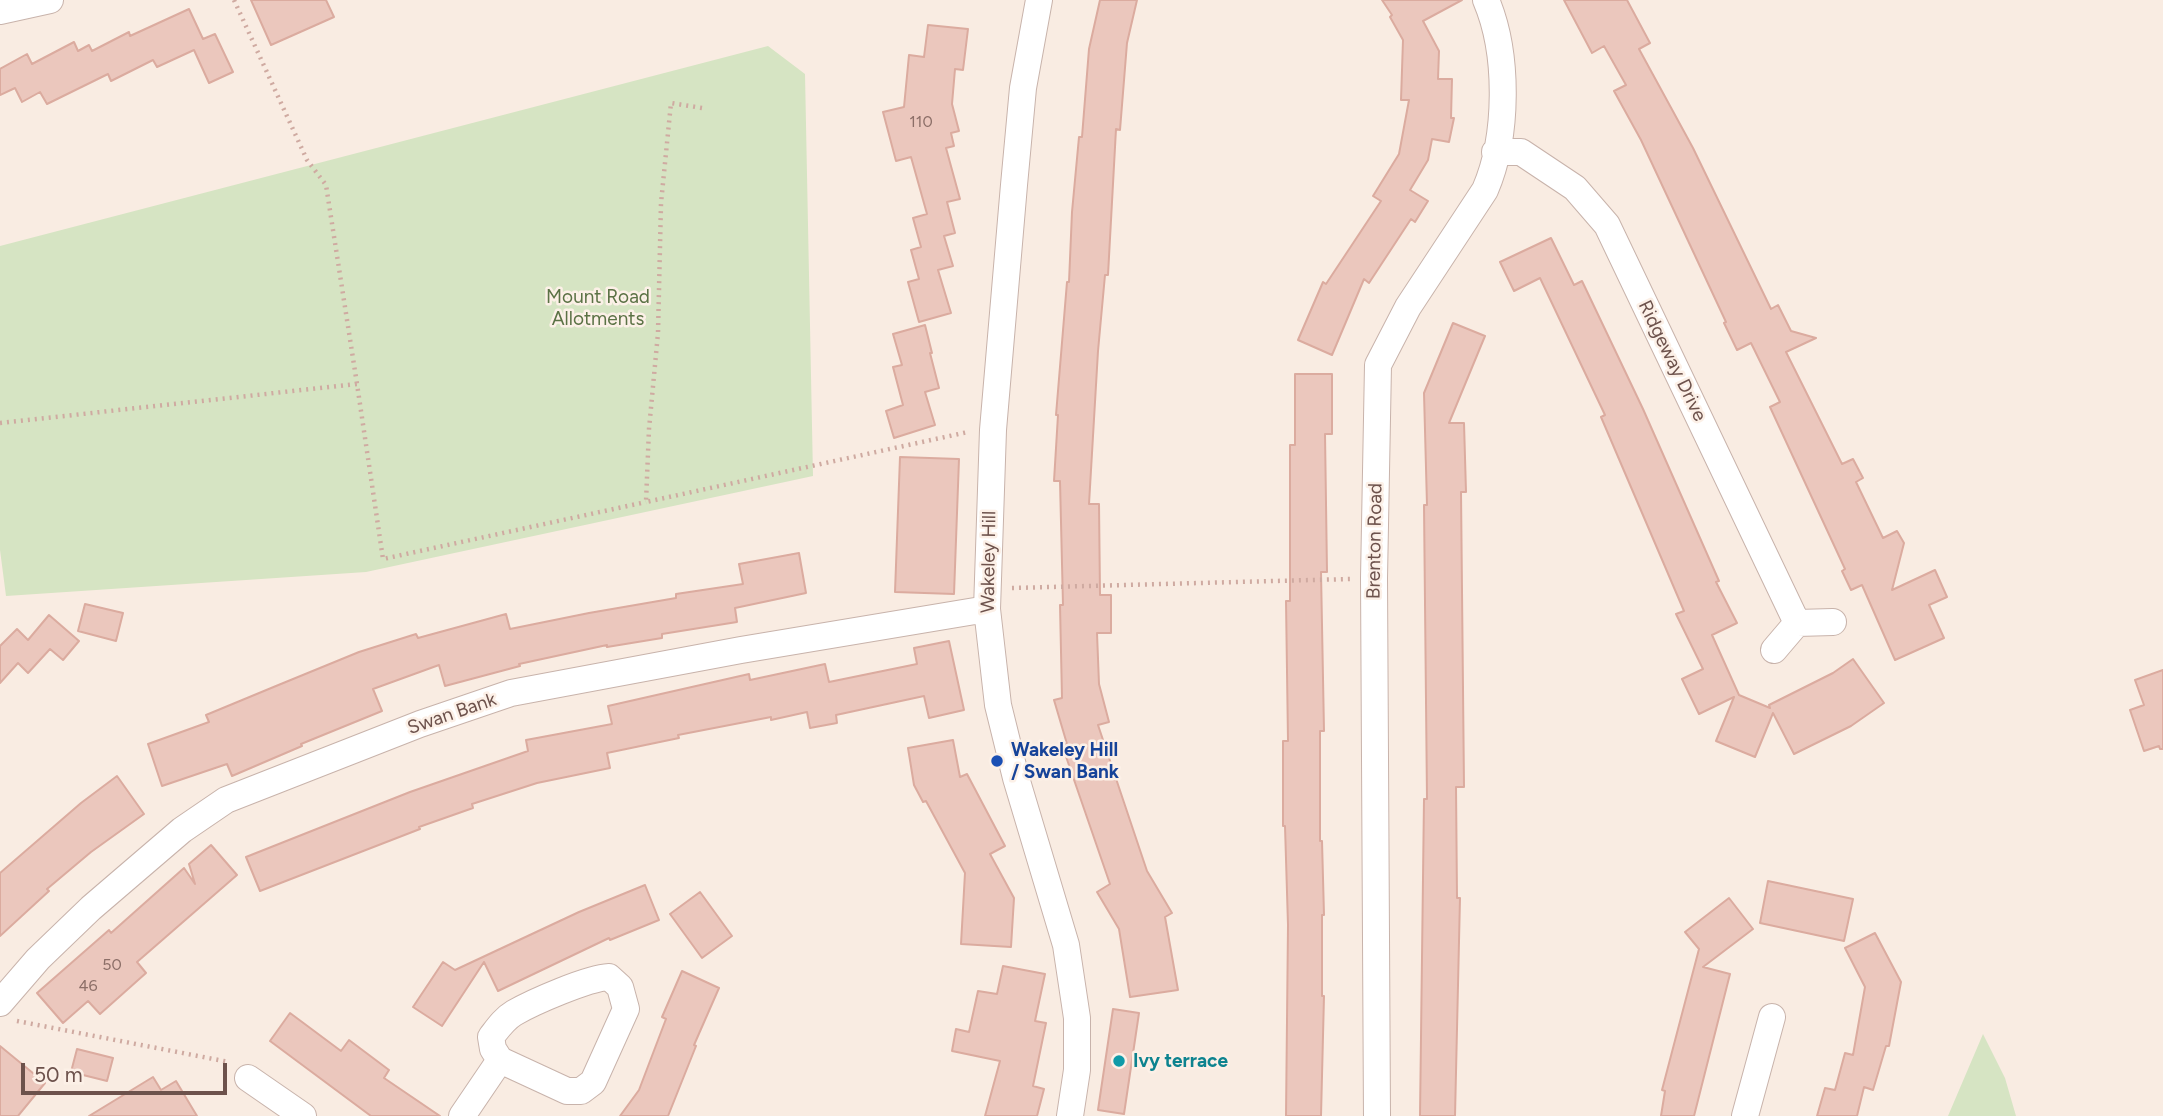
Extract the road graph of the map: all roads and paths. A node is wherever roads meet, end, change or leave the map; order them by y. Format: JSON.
{"nodes":[{"id":1,"x":50,"y":0,"type":"edge"},
{"id":2,"x":234,"y":0,"type":"edge"},
{"id":3,"x":1039,"y":0,"type":"edge"},
{"id":4,"x":1486,"y":0,"type":"edge"},
{"id":5,"x":0,"y":12,"type":"edge"},
{"id":6,"x":702,"y":108,"type":"dead end"},
{"id":7,"x":1495,"y":152,"type":"junction"},
{"id":8,"x":357,"y":384,"type":"junction"},
{"id":9,"x":0,"y":423,"type":"edge"},
{"id":10,"x":993,"y":430,"type":"junction"},
{"id":11,"x":646,"y":502,"type":"junction"},
{"id":12,"x":1374,"y":578,"type":"junction"},
{"id":13,"x":987,"y":599,"type":"junction"},
{"id":14,"x":1833,"y":622,"type":"dead end"},
{"id":15,"x":1797,"y":623,"type":"junction"},
{"id":16,"x":1774,"y":650,"type":"dead end"},
{"id":17,"x":7,"y":1012,"type":"edge"},
{"id":18,"x":1772,"y":1017,"type":"dead end"},
{"id":19,"x":500,"y":1060,"type":"junction"},
{"id":20,"x":248,"y":1078,"type":"joint"},
{"id":21,"x":303,"y":1116,"type":"edge"},
{"id":22,"x":462,"y":1116,"type":"edge"},
{"id":23,"x":1070,"y":1116,"type":"edge"},
{"id":24,"x":1377,"y":1116,"type":"edge"},
{"id":25,"x":1745,"y":1116,"type":"edge"}],
"edges":[{"from":1,"to":5,"type":"street"},
{"from":2,"to":8,"type":"path"},
{"from":3,"to":10,"type":"street","name":"Wakeley Hill"},
{"from":4,"to":7,"type":"street","name":"Brenton Road"},
{"from":6,"to":11,"type":"path"},
{"from":7,"to":12,"type":"street","name":"Brenton Road"},
{"from":7,"to":15,"type":"street","name":"Ridgeway Drive"},
{"from":8,"to":9,"type":"path"},
{"from":8,"to":11,"type":"path"},
{"from":10,"to":11,"type":"path"},
{"from":10,"to":13,"type":"street","name":"Wakeley Hill"},
{"from":12,"to":13,"type":"path"},
{"from":12,"to":24,"type":"street","name":"Brenton Road"},
{"from":13,"to":17,"type":"street","name":"Swan Bank"},
{"from":13,"to":23,"type":"street","name":"Wakeley Hill"},
{"from":14,"to":15,"type":"street"},
{"from":15,"to":16,"type":"street"},
{"from":17,"to":20,"type":"path"},
{"from":18,"to":25,"type":"street"},
{"from":19,"to":19,"type":"street"},
{"from":19,"to":22,"type":"street"},
{"from":20,"to":21,"type":"street"}]}
